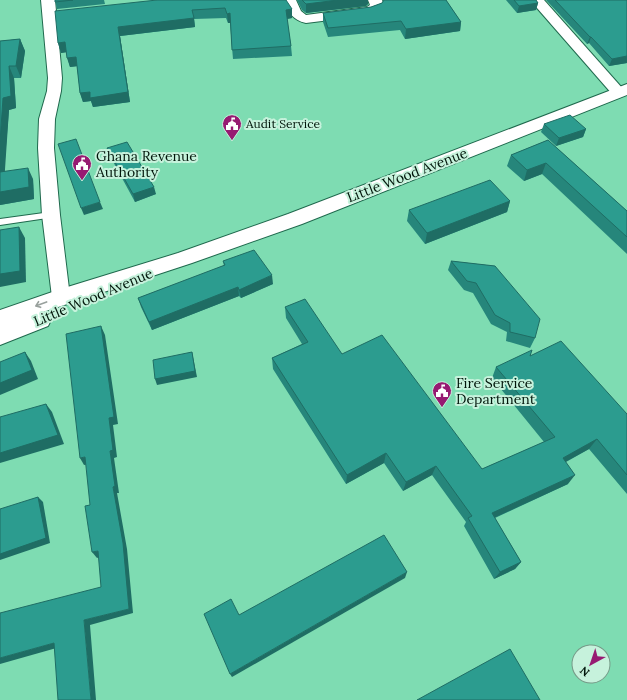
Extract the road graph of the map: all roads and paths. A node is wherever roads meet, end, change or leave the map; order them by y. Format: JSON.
{"nodes":[{"id":1,"x":48,"y":0,"type":"edge"},
{"id":2,"x":289,"y":0,"type":"edge"},
{"id":3,"x":375,"y":0,"type":"edge"},
{"id":4,"x":537,"y":0,"type":"edge"},
{"id":5,"x":623,"y":91,"type":"edge"},
{"id":6,"x":51,"y":215,"type":"junction"},
{"id":7,"x":0,"y":222,"type":"edge"},
{"id":8,"x":185,"y":258,"type":"junction"},
{"id":9,"x":61,"y":297,"type":"junction"},
{"id":10,"x":0,"y":319,"type":"edge"},
{"id":11,"x":0,"y":336,"type":"edge"}],
"edges":[{"from":1,"to":6,"type":"street"},
{"from":2,"to":3,"type":"street"},
{"from":4,"to":5,"type":"street"},
{"from":5,"to":8,"type":"street","name":"Little Wood Avenue"},
{"from":6,"to":7,"type":"lane"},
{"from":6,"to":9,"type":"street"},
{"from":8,"to":9,"type":"street","name":"Little Wood Avenue"},
{"from":8,"to":11,"type":"street","name":"Little Wood Avenue"},
{"from":9,"to":10,"type":"street","name":"Little Wood Avenue","one_way":true}]}
